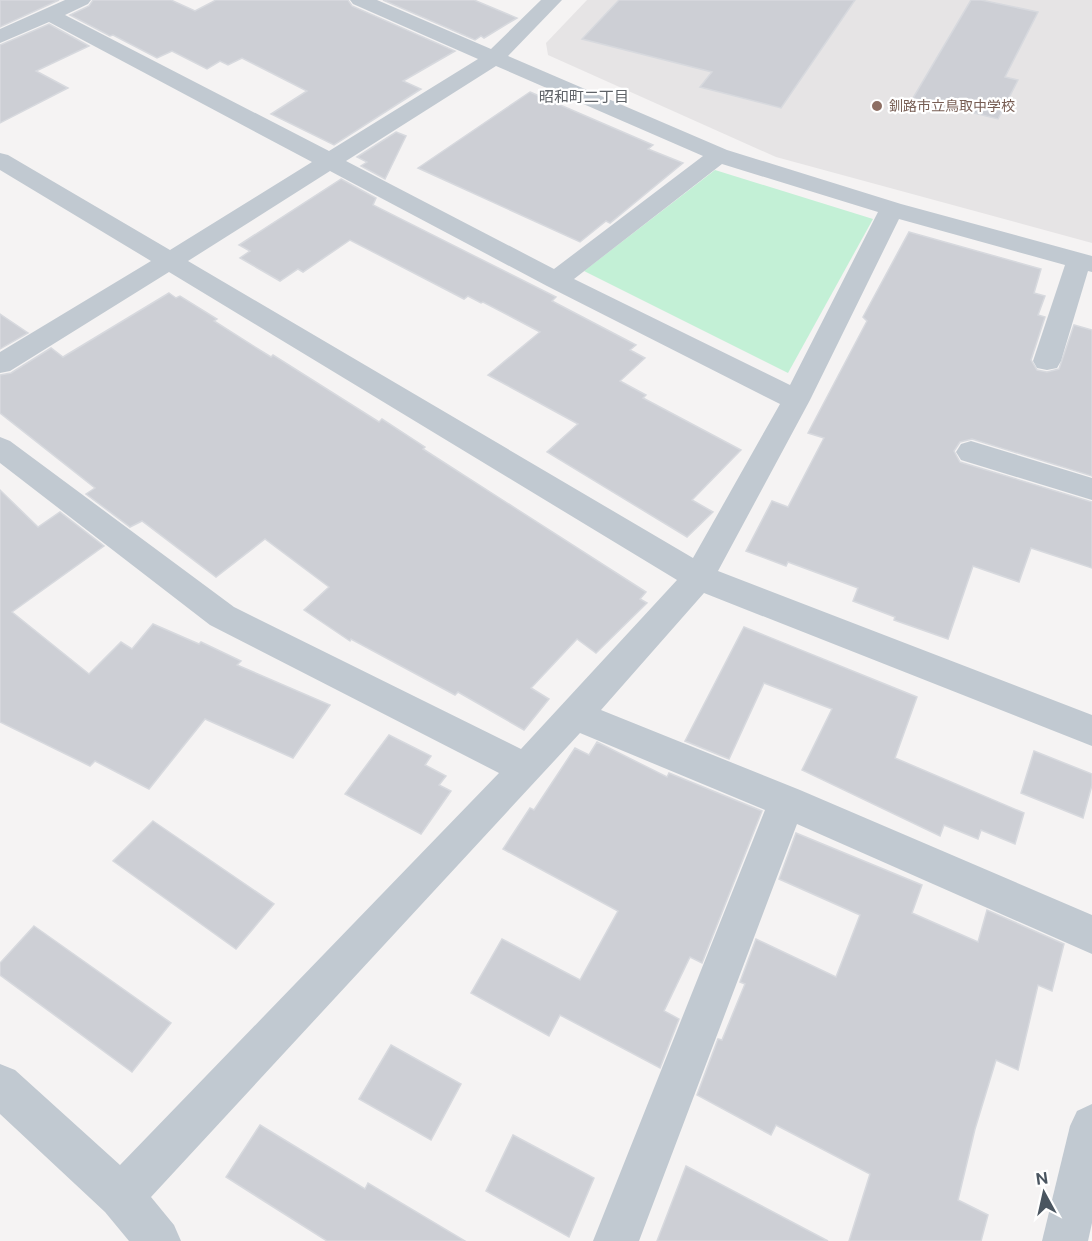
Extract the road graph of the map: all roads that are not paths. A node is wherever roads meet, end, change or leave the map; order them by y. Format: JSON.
{"nodes":[{"id":1,"x":81,"y":0,"type":"edge"},
{"id":2,"x":360,"y":0,"type":"edge"},
{"id":3,"x":552,"y":0,"type":"edge"},
{"id":4,"x":51,"y":15,"type":"junction"},
{"id":5,"x":0,"y":37,"type":"edge"},
{"id":6,"x":494,"y":58,"type":"junction"},
{"id":7,"x":719,"y":155,"type":"junction"},
{"id":8,"x":0,"y":160,"type":"edge"},
{"id":9,"x":330,"y":161,"type":"junction"},
{"id":10,"x":892,"y":209,"type":"junction"},
{"id":11,"x":170,"y":261,"type":"junction"},
{"id":12,"x":1085,"y":262,"type":"edge"},
{"id":13,"x":556,"y":280,"type":"junction"},
{"id":14,"x":1047,"y":361,"type":"dead end"},
{"id":15,"x":0,"y":364,"type":"edge"},
{"id":16,"x":796,"y":400,"type":"junction"},
{"id":17,"x":0,"y":448,"type":"edge"},
{"id":18,"x":971,"y":452,"type":"dead end"},
{"id":19,"x":1092,"y":489,"type":"edge"},
{"id":20,"x":699,"y":577,"type":"junction"},
{"id":21,"x":575,"y":715,"type":"junction"},
{"id":22,"x":1092,"y":731,"type":"edge"},
{"id":23,"x":526,"y":770,"type":"junction"},
{"id":24,"x":787,"y":802,"type":"junction"},
{"id":25,"x":1092,"y":935,"type":"edge"},
{"id":26,"x":0,"y":1085,"type":"edge"},
{"id":27,"x":1091,"y":1138,"type":"edge"},
{"id":28,"x":121,"y":1196,"type":"junction"},
{"id":29,"x":158,"y":1241,"type":"edge"},
{"id":30,"x":616,"y":1241,"type":"edge"},
{"id":31,"x":1065,"y":1241,"type":"edge"}],
"edges":[{"from":1,"to":4,"type":"street"},
{"from":2,"to":6,"type":"street"},
{"from":3,"to":6,"type":"street"},
{"from":4,"to":5,"type":"street"},
{"from":4,"to":9,"type":"street"},
{"from":6,"to":7,"type":"street"},
{"from":6,"to":9,"type":"street"},
{"from":7,"to":10,"type":"street"},
{"from":7,"to":13,"type":"street"},
{"from":8,"to":11,"type":"street"},
{"from":9,"to":11,"type":"street"},
{"from":9,"to":13,"type":"street"},
{"from":10,"to":12,"type":"street"},
{"from":10,"to":16,"type":"street"},
{"from":11,"to":15,"type":"street"},
{"from":11,"to":20,"type":"street"},
{"from":12,"to":14,"type":"street"},
{"from":13,"to":16,"type":"street"},
{"from":16,"to":20,"type":"street"},
{"from":17,"to":23,"type":"street"},
{"from":18,"to":19,"type":"street"},
{"from":20,"to":21,"type":"street"},
{"from":20,"to":22,"type":"street"},
{"from":21,"to":23,"type":"street"},
{"from":21,"to":24,"type":"street"},
{"from":23,"to":28,"type":"street"},
{"from":24,"to":25,"type":"street"},
{"from":24,"to":30,"type":"street"},
{"from":26,"to":28,"type":"street"},
{"from":27,"to":31,"type":"street"},
{"from":28,"to":29,"type":"street"}]}
